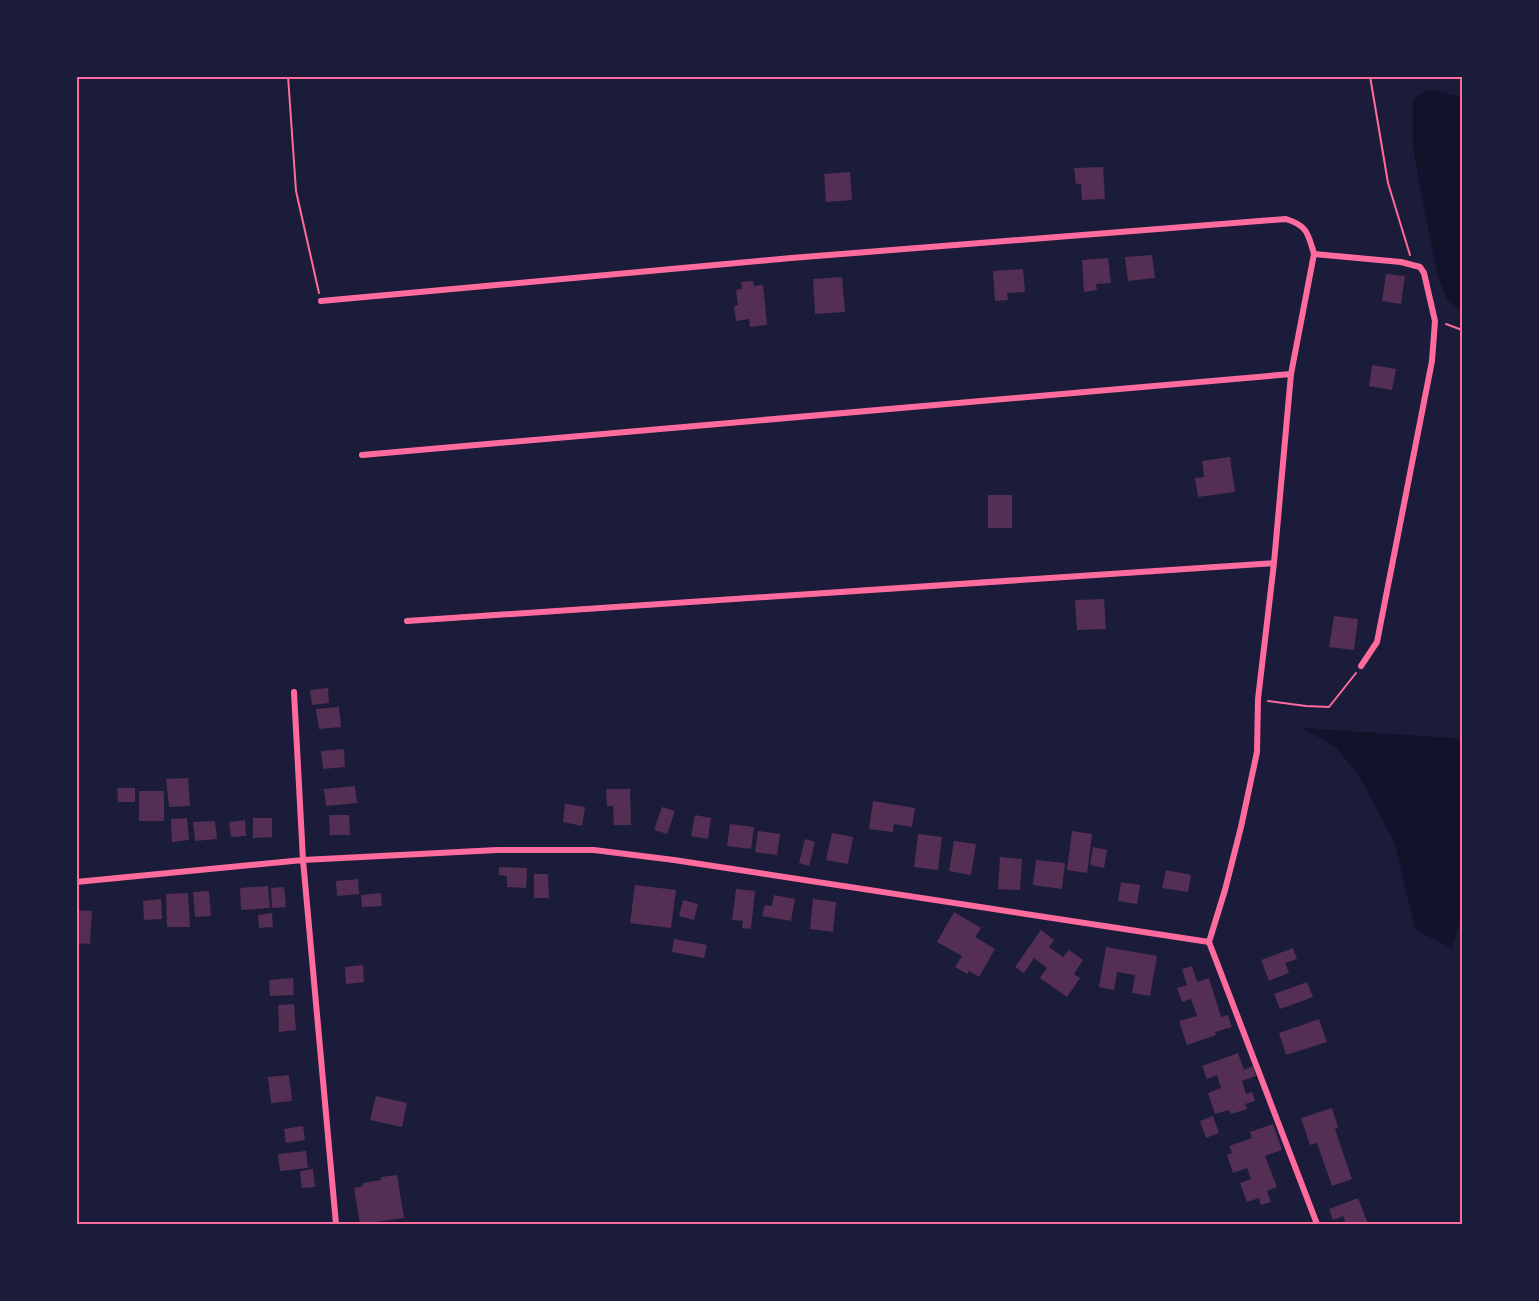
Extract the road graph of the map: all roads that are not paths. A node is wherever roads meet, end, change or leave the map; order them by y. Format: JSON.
{"nodes":[{"id":1,"x":1314,"y":254,"type":"junction"},
{"id":2,"x":321,"y":301,"type":"road end"},
{"id":3,"x":1291,"y":374,"type":"junction"},
{"id":4,"x":362,"y":455,"type":"dead end"},
{"id":5,"x":1274,"y":563,"type":"junction"},
{"id":6,"x":407,"y":621,"type":"dead end"},
{"id":7,"x":1361,"y":666,"type":"road end"},
{"id":8,"x":294,"y":693,"type":"dead end"},
{"id":9,"x":303,"y":860,"type":"junction"},
{"id":10,"x":76,"y":882,"type":"edge"},
{"id":11,"x":1209,"y":942,"type":"junction"},
{"id":12,"x":336,"y":1224,"type":"edge"},
{"id":13,"x":1317,"y":1224,"type":"edge"}],
"edges":[{"from":1,"to":2,"type":"street"},
{"from":1,"to":3,"type":"street"},
{"from":1,"to":7,"type":"street"},
{"from":3,"to":4,"type":"street"},
{"from":3,"to":5,"type":"street"},
{"from":5,"to":6,"type":"street"},
{"from":5,"to":11,"type":"street"},
{"from":8,"to":9,"type":"street"},
{"from":9,"to":10,"type":"street"},
{"from":9,"to":11,"type":"street"},
{"from":9,"to":12,"type":"street"},
{"from":11,"to":13,"type":"street"}]}
